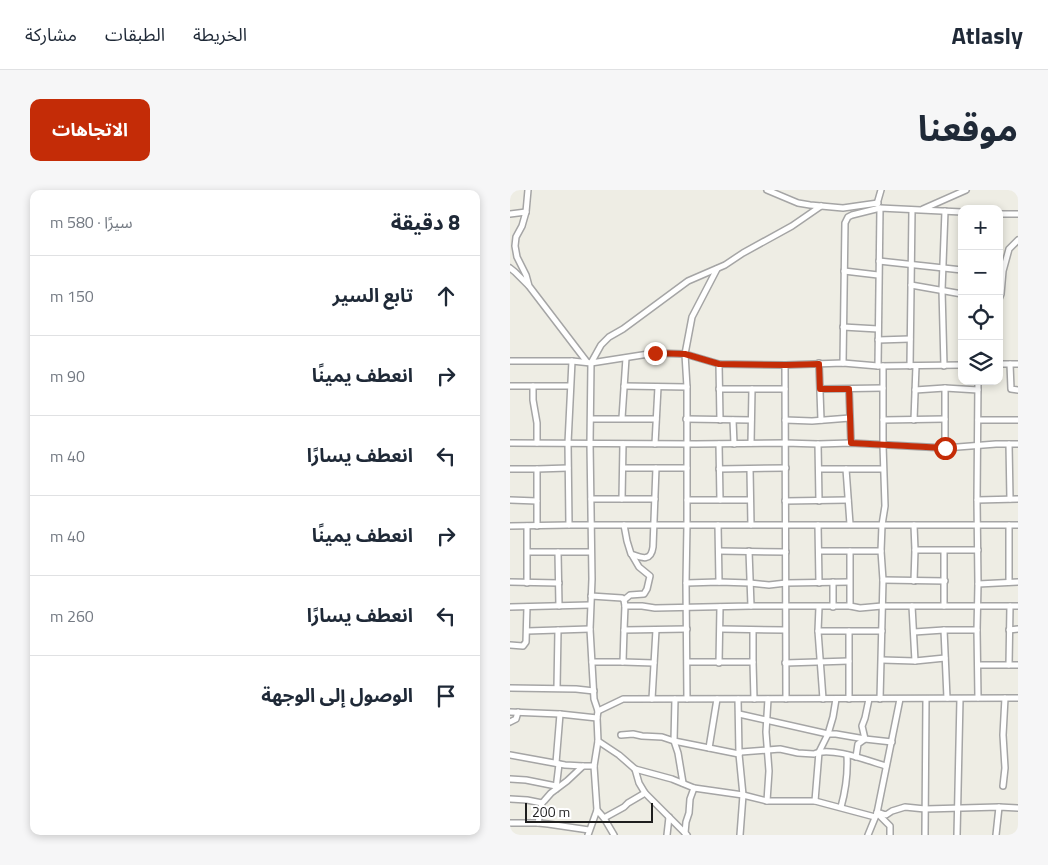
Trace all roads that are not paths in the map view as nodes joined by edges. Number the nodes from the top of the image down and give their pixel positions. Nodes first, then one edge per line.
1 (528, 190) edge
2 (766, 190) edge
3 (880, 190) edge
4 (966, 190) edge
5 (821, 206) junction
6 (878, 206) junction
7 (912, 210) junction
8 (921, 210) junction
9 (946, 211) junction
10 (526, 212) junction
11 (958, 212) edge
12 (510, 214) edge
13 (1003, 214) edge
14 (1018, 214) edge
15 (1018, 240) edge
16 (879, 261) junction
17 (911, 265) junction
18 (510, 268) edge
19 (717, 268) junction
20 (943, 268) junction
21 (958, 270) edge
22 (844, 271) junction
23 (878, 275) junction
24 (528, 286) junction
25 (911, 286) junction
26 (942, 290) junction
27 (958, 293) edge
28 (1001, 295) edge
29 (843, 327) junction
30 (878, 329) junction
31 (910, 339) junction
32 (878, 340) junction
33 (685, 354) junction
34 (626, 358) junction
35 (510, 360) edge
36 (572, 362) junction
37 (589, 363) junction
38 (843, 363) junction
39 (719, 364) junction
40 (819, 364) junction
41 (1003, 364) edge
42 (1010, 364) junction
43 (1018, 364) edge
44 (786, 365) junction
45 (958, 365) edge
46 (880, 366) junction
47 (913, 366) junction
48 (944, 366) junction
49 (978, 385) edge
50 (510, 386) edge
51 (533, 386) junction
52 (570, 386) junction
53 (624, 386) junction
54 (658, 387) junction
55 (687, 387) junction
56 (883, 388) junction
57 (946, 388) junction
58 (719, 389) junction
59 (752, 389) junction
60 (786, 389) junction
61 (820, 389) junction
62 (849, 389) junction
63 (915, 390) junction
64 (978, 390) junction
65 (1018, 390) edge
66 (591, 418) junction
67 (622, 418) junction
68 (656, 418) junction
69 (850, 418) junction
70 (686, 419) junction
71 (720, 420) junction
72 (733, 420) junction
73 (751, 420) junction
74 (786, 420) junction
75 (821, 420) junction
76 (883, 420) junction
77 (914, 420) junction
78 (945, 420) junction
79 (978, 420) junction
80 (1018, 420) edge
81 (510, 443) edge
82 (537, 443) junction
83 (568, 443) junction
84 (590, 443) junction
85 (786, 443) junction
86 (851, 443) junction
87 (623, 444) junction
88 (655, 444) junction
89 (686, 444) junction
90 (719, 444) junction
91 (734, 444) junction
92 (751, 444) junction
93 (818, 444) junction
94 (1009, 444) junction
95 (1018, 444) edge
96 (883, 445) junction
97 (978, 445) junction
98 (945, 448) junction
99 (568, 468) junction
100 (622, 468) junction
101 (656, 468) junction
102 (687, 468) junction
103 (786, 468) junction
104 (1010, 468) junction
105 (1018, 468) edge
106 (510, 469) edge
107 (537, 469) junction
108 (719, 469) junction
109 (750, 469) junction
110 (819, 469) junction
111 (846, 469) junction
112 (883, 469) junction
113 (591, 499) junction
114 (622, 499) junction
115 (656, 499) junction
116 (1010, 499) junction
117 (1018, 499) edge
118 (510, 500) edge
119 (687, 500) junction
120 (720, 500) junction
121 (750, 500) junction
122 (848, 500) junction
123 (977, 500) junction
124 (537, 501) junction
125 (786, 501) junction
126 (818, 501) junction
127 (751, 524) junction
128 (850, 524) junction
129 (569, 525) junction
130 (591, 525) junction
131 (624, 525) junction
132 (655, 525) junction
133 (688, 525) junction
134 (718, 525) junction
135 (786, 525) junction
136 (818, 525) junction
137 (882, 525) junction
138 (914, 525) junction
139 (977, 525) junction
140 (1009, 525) junction
141 (1018, 525) edge
142 (510, 526) edge
143 (527, 526) junction
144 (537, 526) junction
145 (915, 550) junction
146 (978, 550) junction
147 (719, 551) junction
148 (819, 551) junction
149 (850, 551) junction
150 (881, 551) junction
151 (944, 551) junction
152 (1010, 551) junction
153 (1018, 551) edge
154 (528, 552) junction
155 (558, 552) junction
156 (591, 552) junction
157 (749, 552) junction
158 (786, 552) junction
159 (632, 555) junction
160 (883, 580) junction
161 (914, 581) junction
162 (510, 582) edge
163 (719, 582) junction
164 (832, 582) junction
165 (849, 582) junction
166 (945, 582) junction
167 (1009, 582) junction
168 (1018, 582) edge
169 (527, 583) junction
170 (559, 583) junction
171 (686, 583) junction
172 (750, 583) junction
173 (786, 583) junction
174 (819, 583) junction
175 (978, 584) junction
176 (592, 596) junction
177 (625, 603) junction
178 (590, 605) junction
179 (786, 605) junction
180 (527, 606) junction
181 (559, 606) junction
182 (751, 606) junction
183 (819, 606) junction
184 (850, 606) junction
185 (882, 606) junction
186 (912, 606) junction
187 (944, 606) junction
188 (978, 606) junction
189 (1010, 606) junction
190 (1018, 606) edge
191 (510, 607) edge
192 (687, 607) junction
193 (720, 607) junction
194 (833, 607) junction
195 (590, 629) junction
196 (721, 629) junction
197 (1018, 629) edge
198 (558, 630) junction
199 (624, 630) junction
200 (656, 630) junction
201 (687, 630) junction
202 (753, 630) junction
203 (785, 630) junction
204 (944, 630) junction
205 (977, 630) junction
206 (1009, 630) junction
207 (527, 631) junction
208 (849, 631) junction
209 (882, 631) junction
210 (818, 632) junction
211 (914, 632) junction
212 (510, 645) edge
213 (945, 658) junction
214 (882, 660) junction
215 (849, 661) junction
216 (915, 661) junction
217 (592, 662) junction
218 (623, 662) junction
219 (688, 662) junction
220 (753, 662) junction
221 (821, 662) junction
222 (654, 663) junction
223 (720, 663) junction
224 (786, 663) junction
225 (978, 665) junction
226 (1009, 665) junction
227 (1018, 665) edge
228 (510, 688) edge
229 (557, 688) junction
230 (594, 691) junction
231 (926, 698) junction
232 (947, 698) junction
233 (960, 698) junction
234 (978, 698) junction
235 (1006, 698) junction
236 (1018, 698) edge
237 (652, 699) junction
238 (675, 699) junction
239 (687, 699) junction
240 (717, 699) junction
241 (738, 699) junction
242 (754, 699) junction
243 (768, 699) junction
244 (786, 699) junction
245 (823, 699) junction
246 (836, 699) junction
247 (849, 699) junction
248 (869, 699) junction
249 (880, 699) junction
250 (900, 699) junction
251 (598, 711) junction
252 (510, 712) edge
253 (518, 712) junction
254 (560, 714) junction
255 (738, 714) junction
256 (597, 718) junction
257 (767, 720) junction
258 (510, 722) edge
259 (621, 734) dead end
260 (828, 734) junction
261 (865, 739) junction
262 (598, 741) junction
263 (674, 741) junction
264 (892, 742) junction
265 (709, 748) junction
266 (768, 750) junction
267 (819, 752) junction
268 (739, 754) junction
269 (510, 755) edge
270 (847, 755) junction
271 (856, 757) junction
272 (558, 764) junction
273 (583, 766) junction
274 (594, 766) junction
275 (886, 766) junction
276 (635, 769) junction
277 (510, 778) edge
278 (683, 783) junction
279 (1003, 786) dead end
280 (556, 788) junction
281 (694, 788) junction
282 (645, 793) junction
283 (743, 795) junction
284 (510, 799) edge
285 (767, 801) junction
286 (815, 801) junction
287 (542, 803) junction
288 (841, 807) junction
289 (999, 807) junction
290 (958, 808) junction
291 (1018, 808) edge
292 (925, 809) junction
293 (597, 810) junction
294 (876, 814) junction
295 (669, 817) junction
296 (604, 818) junction
297 (510, 823) edge
298 (538, 823) junction
299 (589, 832) edge
300 (686, 834) edge
301 (614, 835) edge
302 (667, 835) edge
303 (740, 835) edge
304 (868, 835) edge
305 (890, 835) edge
306 (925, 835) edge
307 (957, 835) edge
308 (996, 835) edge

1 - 10 street
2 - 5 street
3 - 6 street
4 - 8 street
5 - 6 street
5 - 19 street
6 - 7 street
6 - 16 street
6 - 22 street
7 - 8 street
7 - 17 street
8 - 9 street
9 - 11 street
9 - 20 street
10 - 12 street
10 - 24 street
13 - 14 street
15 - 28 street
16 - 17 street
16 - 23 street
17 - 20 street
17 - 25 street
18 - 24 street
19 - 33 street
19 - 37 street
20 - 21 street
20 - 26 street
22 - 23 street
22 - 29 street
23 - 30 street
24 - 37 street
25 - 26 street
25 - 31 street
26 - 27 street
26 - 48 street
29 - 30 street
29 - 38 street
30 - 32 street
31 - 32 street
31 - 47 street
32 - 46 street
33 - 34 street
33 - 39 street
33 - 55 street
34 - 37 street
34 - 53 street
35 - 36 street
36 - 37 street
36 - 52 street
37 - 66 street
38 - 40 street
38 - 46 street
39 - 44 street
39 - 58 street
40 - 44 street
40 - 61 street
41 - 42 street
42 - 43 street
42 - 65 street
44 - 60 street
45 - 48 street
46 - 47 street
46 - 56 street
47 - 48 street
47 - 63 street
49 - 64 street
50 - 51 street
51 - 52 street
51 - 82 street
52 - 83 street
53 - 54 street
53 - 67 street
54 - 55 street
54 - 68 street
55 - 70 street
56 - 62 street
56 - 76 street
57 - 63 street
57 - 64 street
57 - 78 street
58 - 59 street
58 - 71 street
59 - 60 street
59 - 73 street
60 - 74 street
61 - 62 street
61 - 75 street
62 - 69 street
63 - 77 street
64 - 79 street
66 - 67 street
66 - 84 street
67 - 68 street
68 - 88 street
69 - 75 street
69 - 86 street
70 - 71 street
70 - 89 street
71 - 72 street
72 - 73 street
72 - 91 street
73 - 92 street
74 - 75 street
74 - 85 street
76 - 77 street
76 - 96 street
77 - 78 street
78 - 98 street
79 - 80 street
79 - 97 street
81 - 82 street
82 - 83 street
83 - 84 street
83 - 99 street
84 - 87 street
84 - 113 street
85 - 92 street
85 - 93 street
85 - 103 street
86 - 93 street
86 - 96 street
87 - 88 street
87 - 100 street
88 - 89 street
89 - 90 street
89 - 102 street
90 - 91 street
90 - 108 street
91 - 92 street
93 - 110 street
94 - 95 street
94 - 97 street
94 - 104 street
96 - 98 street
96 - 112 street
97 - 98 street
97 - 123 street
99 - 107 street
99 - 129 street
100 - 101 street
100 - 114 street
101 - 102 street
101 - 115 street
102 - 119 street
103 - 109 street
103 - 125 street
104 - 105 street
104 - 116 street
106 - 107 street
107 - 124 street
108 - 109 street
108 - 120 street
109 - 121 street
110 - 111 street
110 - 126 street
111 - 112 street
111 - 122 street
112 - 137 street
113 - 114 street
113 - 130 street
114 - 115 street
115 - 132 street
116 - 117 street
116 - 123 street
118 - 124 street
119 - 120 street
119 - 133 street
120 - 121 street
121 - 127 street
122 - 126 street
122 - 128 street
123 - 139 street
124 - 144 street
125 - 126 street
125 - 135 street
127 - 134 street
127 - 135 street
128 - 136 street
128 - 137 street
129 - 130 street
129 - 144 street
130 - 131 street
130 - 156 street
131 - 132 street
131 - 159 street
132 - 133 street
132 - 159 street
133 - 134 street
133 - 171 street
134 - 147 street
135 - 136 street
135 - 158 street
136 - 148 street
137 - 138 street
137 - 150 street
138 - 139 street
138 - 145 street
139 - 140 street
139 - 146 street
140 - 141 street
140 - 152 street
142 - 143 street
143 - 144 street
143 - 154 street
145 - 151 street
145 - 161 street
146 - 151 street
146 - 175 street
147 - 157 street
147 - 163 street
148 - 149 street
148 - 174 street
149 - 150 street
149 - 165 street
150 - 160 street
151 - 166 street
152 - 153 street
152 - 167 street
154 - 155 street
154 - 169 street
155 - 156 street
155 - 170 street
156 - 176 street
157 - 158 street
157 - 172 street
158 - 173 street
159 - 177 street
160 - 161 street
160 - 185 street
161 - 166 street
162 - 169 street
163 - 171 street
163 - 172 street
164 - 165 street
164 - 174 street
164 - 194 street
165 - 184 street
166 - 187 street
167 - 168 street
167 - 175 street
169 - 170 street
170 - 181 street
171 - 192 street
172 - 173 street
172 - 182 street
173 - 174 street
173 - 179 street
175 - 188 street
176 - 177 street
176 - 178 street
177 - 192 street
177 - 199 street
178 - 181 street
178 - 195 street
179 - 182 street
179 - 183 street
179 - 203 street
180 - 181 street
180 - 191 street
180 - 207 street
182 - 193 street
183 - 194 street
183 - 210 street
184 - 185 street
184 - 194 street
185 - 186 street
185 - 209 street
186 - 187 street
186 - 211 street
187 - 188 street
188 - 189 street
188 - 205 street
189 - 190 street
189 - 206 street
192 - 193 street
192 - 201 street
193 - 196 street
195 - 198 street
195 - 217 street
196 - 202 street
196 - 223 street
197 - 206 street
198 - 207 street
198 - 229 street
199 - 200 street
199 - 218 street
200 - 201 street
200 - 222 street
201 - 219 street
202 - 203 street
202 - 220 street
203 - 224 street
204 - 205 street
204 - 211 street
204 - 213 street
205 - 225 street
206 - 226 street
207 - 212 street
208 - 209 street
208 - 210 street
208 - 215 street
209 - 214 street
210 - 221 street
211 - 216 street
213 - 216 street
213 - 232 street
214 - 216 street
214 - 249 street
215 - 221 street
215 - 247 street
217 - 218 street
217 - 230 street
218 - 222 street
219 - 223 street
219 - 239 street
220 - 223 street
220 - 242 street
221 - 224 street
221 - 245 street
222 - 237 street
224 - 244 street
225 - 226 street
225 - 234 street
226 - 227 street
228 - 229 street
229 - 230 street
230 - 251 street
231 - 232 street
231 - 250 street
231 - 292 street
232 - 233 street
233 - 234 street
233 - 290 street
234 - 235 street
235 - 236 street
235 - 279 street
237 - 238 street
237 - 251 street
238 - 239 street
238 - 263 street
239 - 240 street
240 - 241 street
240 - 265 street
241 - 242 street
241 - 255 street
242 - 243 street
243 - 244 street
243 - 257 street
244 - 245 street
245 - 246 street
246 - 247 street
246 - 260 street
247 - 248 street
248 - 249 street
248 - 261 street
249 - 250 street
250 - 264 street
251 - 256 street
252 - 253 street
253 - 254 street
253 - 258 street
254 - 256 street
254 - 272 street
255 - 257 street
255 - 268 street
256 - 262 street
257 - 260 street
257 - 266 street
259 - 263 street
260 - 261 street
260 - 267 street
261 - 264 street
261 - 271 street
262 - 274 street
262 - 276 street
263 - 265 street
263 - 278 street
264 - 275 street
265 - 268 street
266 - 267 street
266 - 268 street
266 - 285 street
267 - 270 street
267 - 286 street
268 - 283 street
269 - 272 street
270 - 271 street
270 - 288 street
271 - 275 street
272 - 273 street
272 - 280 street
273 - 274 street
273 - 280 street
274 - 293 street
275 - 294 street
276 - 278 street
276 - 282 street
277 - 280 street
278 - 281 street
280 - 287 street
281 - 283 street
281 - 300 street
282 - 295 street
282 - 296 street
283 - 285 street
283 - 303 street
284 - 287 street
285 - 286 street
286 - 288 street
287 - 298 street
288 - 294 street
289 - 290 street
289 - 291 street
289 - 308 street
290 - 292 street
290 - 307 street
292 - 294 street
292 - 306 street
293 - 296 street
293 - 299 street
294 - 304 street
294 - 305 street
295 - 300 street
295 - 302 street
296 - 301 street
297 - 298 street
298 - 299 street

